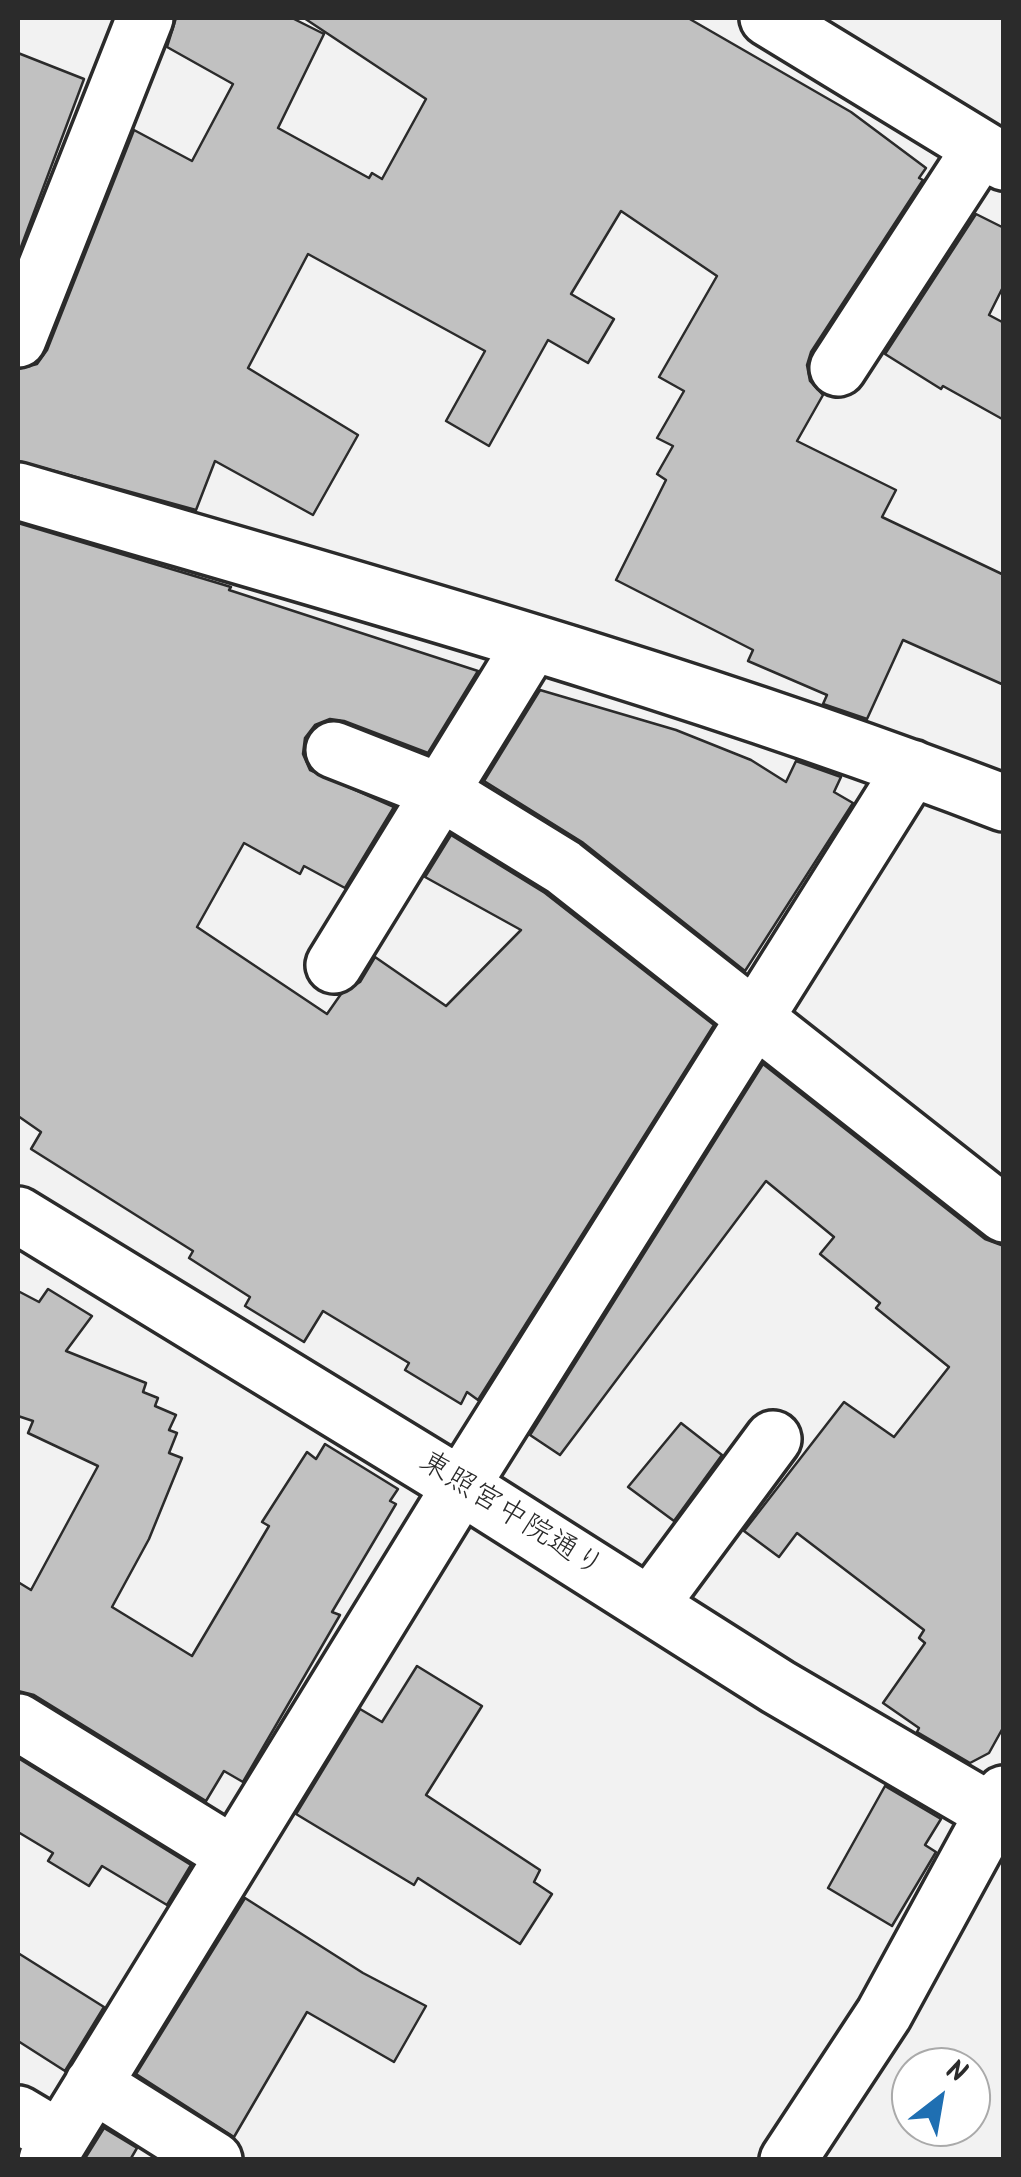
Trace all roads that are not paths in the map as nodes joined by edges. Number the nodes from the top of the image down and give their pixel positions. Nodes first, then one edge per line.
1 (145, 18) edge
2 (768, 18) edge
3 (992, 155) edge
4 (18, 339) edge
5 (838, 368) dead end
6 (18, 490) edge
7 (532, 643) junction
8 (334, 750) dead end
9 (912, 768) junction
10 (441, 792) junction
11 (1004, 803) edge
12 (334, 965) dead end
13 (755, 1018) junction
14 (1004, 1214) edge
15 (18, 1215) edge
16 (773, 1439) dead end
17 (462, 1486) junction
18 (650, 1605) junction
19 (18, 1722) edge
20 (1000, 1809) edge
21 (234, 1854) junction
22 (93, 2084) junction
23 (41, 2138) edge
24 (214, 2160) edge
25 (788, 2160) edge

1 - 4 street
2 - 3 street
3 - 5 street
6 - 7 street
7 - 9 street
7 - 10 street
8 - 10 street
9 - 11 street
9 - 13 street
10 - 12 street
10 - 13 street
13 - 14 street
13 - 17 street
15 - 17 street, 東照宮中院通り
16 - 18 street
17 - 18 street, 東照宮中院通り
17 - 21 street
18 - 20 street, 東照宮中院通り
19 - 21 street
20 - 25 street
21 - 22 street
22 - 23 street
22 - 24 street

